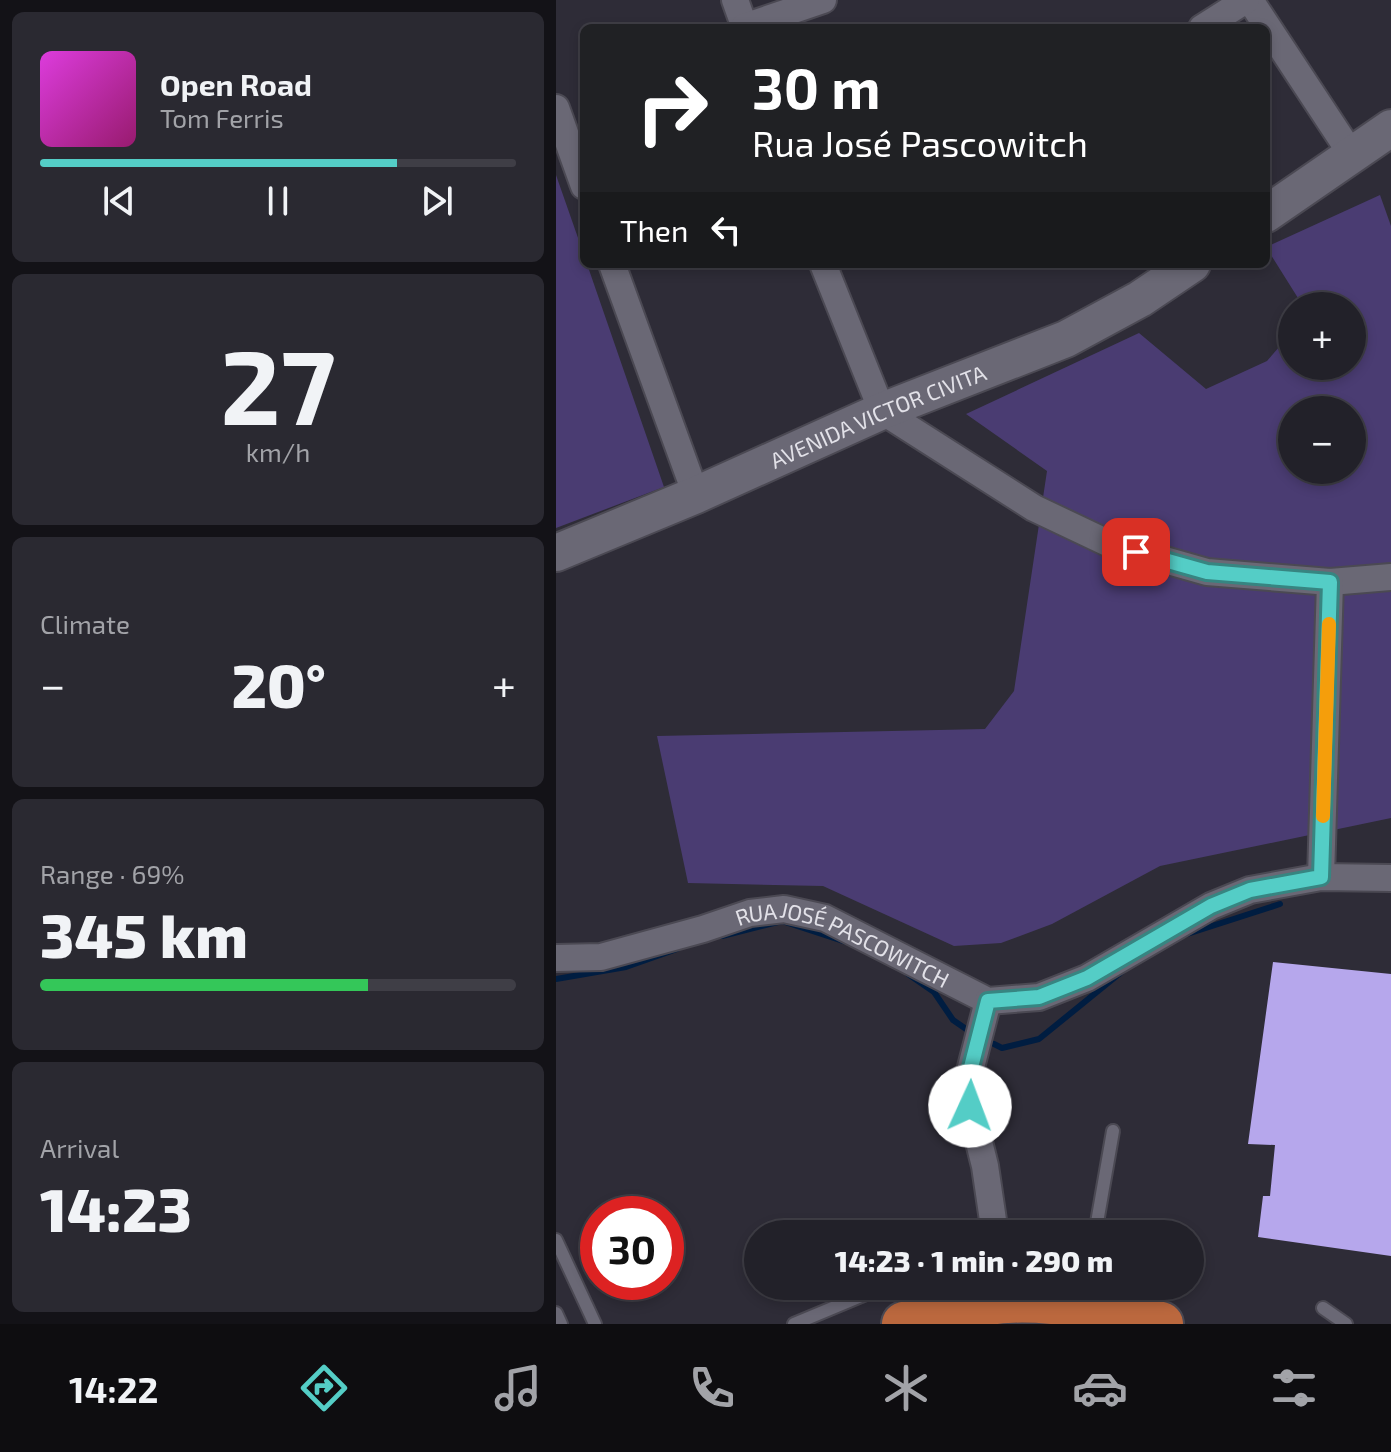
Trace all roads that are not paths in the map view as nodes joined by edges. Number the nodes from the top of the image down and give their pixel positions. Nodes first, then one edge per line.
1 (735, 0) edge
2 (823, 0) edge
3 (1248, 0) edge
4 (743, 24) edge
5 (755, 24) edge
6 (1209, 24) edge
7 (1264, 24) edge
8 (1270, 33) edge
9 (556, 108) edge
10 (1391, 128) edge
11 (1352, 155) junction
12 (580, 175) edge
13 (1270, 211) edge
14 (613, 268) edge
15 (825, 268) edge
16 (1186, 268) edge
17 (882, 411) junction
18 (696, 495) junction
19 (556, 553) edge
20 (1391, 577) edge
21 (1330, 582) junction
22 (1321, 877) junction
23 (1391, 878) edge
24 (556, 958) edge
25 (988, 1001) junction
26 (1113, 1131) dead end
27 (993, 1220) edge
28 (1097, 1220) edge
29 (556, 1240) edge
30 (851, 1300) edge
31 (981, 1300) edge
32 (1044, 1300) edge
33 (1323, 1308) dead end
34 (556, 1313) edge
35 (561, 1324) edge
36 (595, 1324) edge
37 (794, 1324) edge
38 (904, 1324) edge
39 (1161, 1324) edge
40 (1346, 1324) edge

1 - 4 street
2 - 5 street
3 - 6 street
3 - 7 street
8 - 11 street
9 - 12 street
10 - 11 main road
11 - 13 main road
14 - 18 street
15 - 17 street
16 - 17 main road, AVENIDA VICTOR CIVITA
17 - 18 main road, AVENIDA VICTOR CIVITA
17 - 21 street
18 - 19 main road, AVENIDA VICTOR CIVITA
20 - 21 street
21 - 22 street
22 - 23 street
22 - 25 street
24 - 25 street, RUA JOSÉ PASCOWITCH
25 - 27 street
26 - 28 lane
29 - 36 lane
30 - 37 lane
31 - 38 highway
32 - 39 highway
33 - 40 lane
34 - 35 lane

